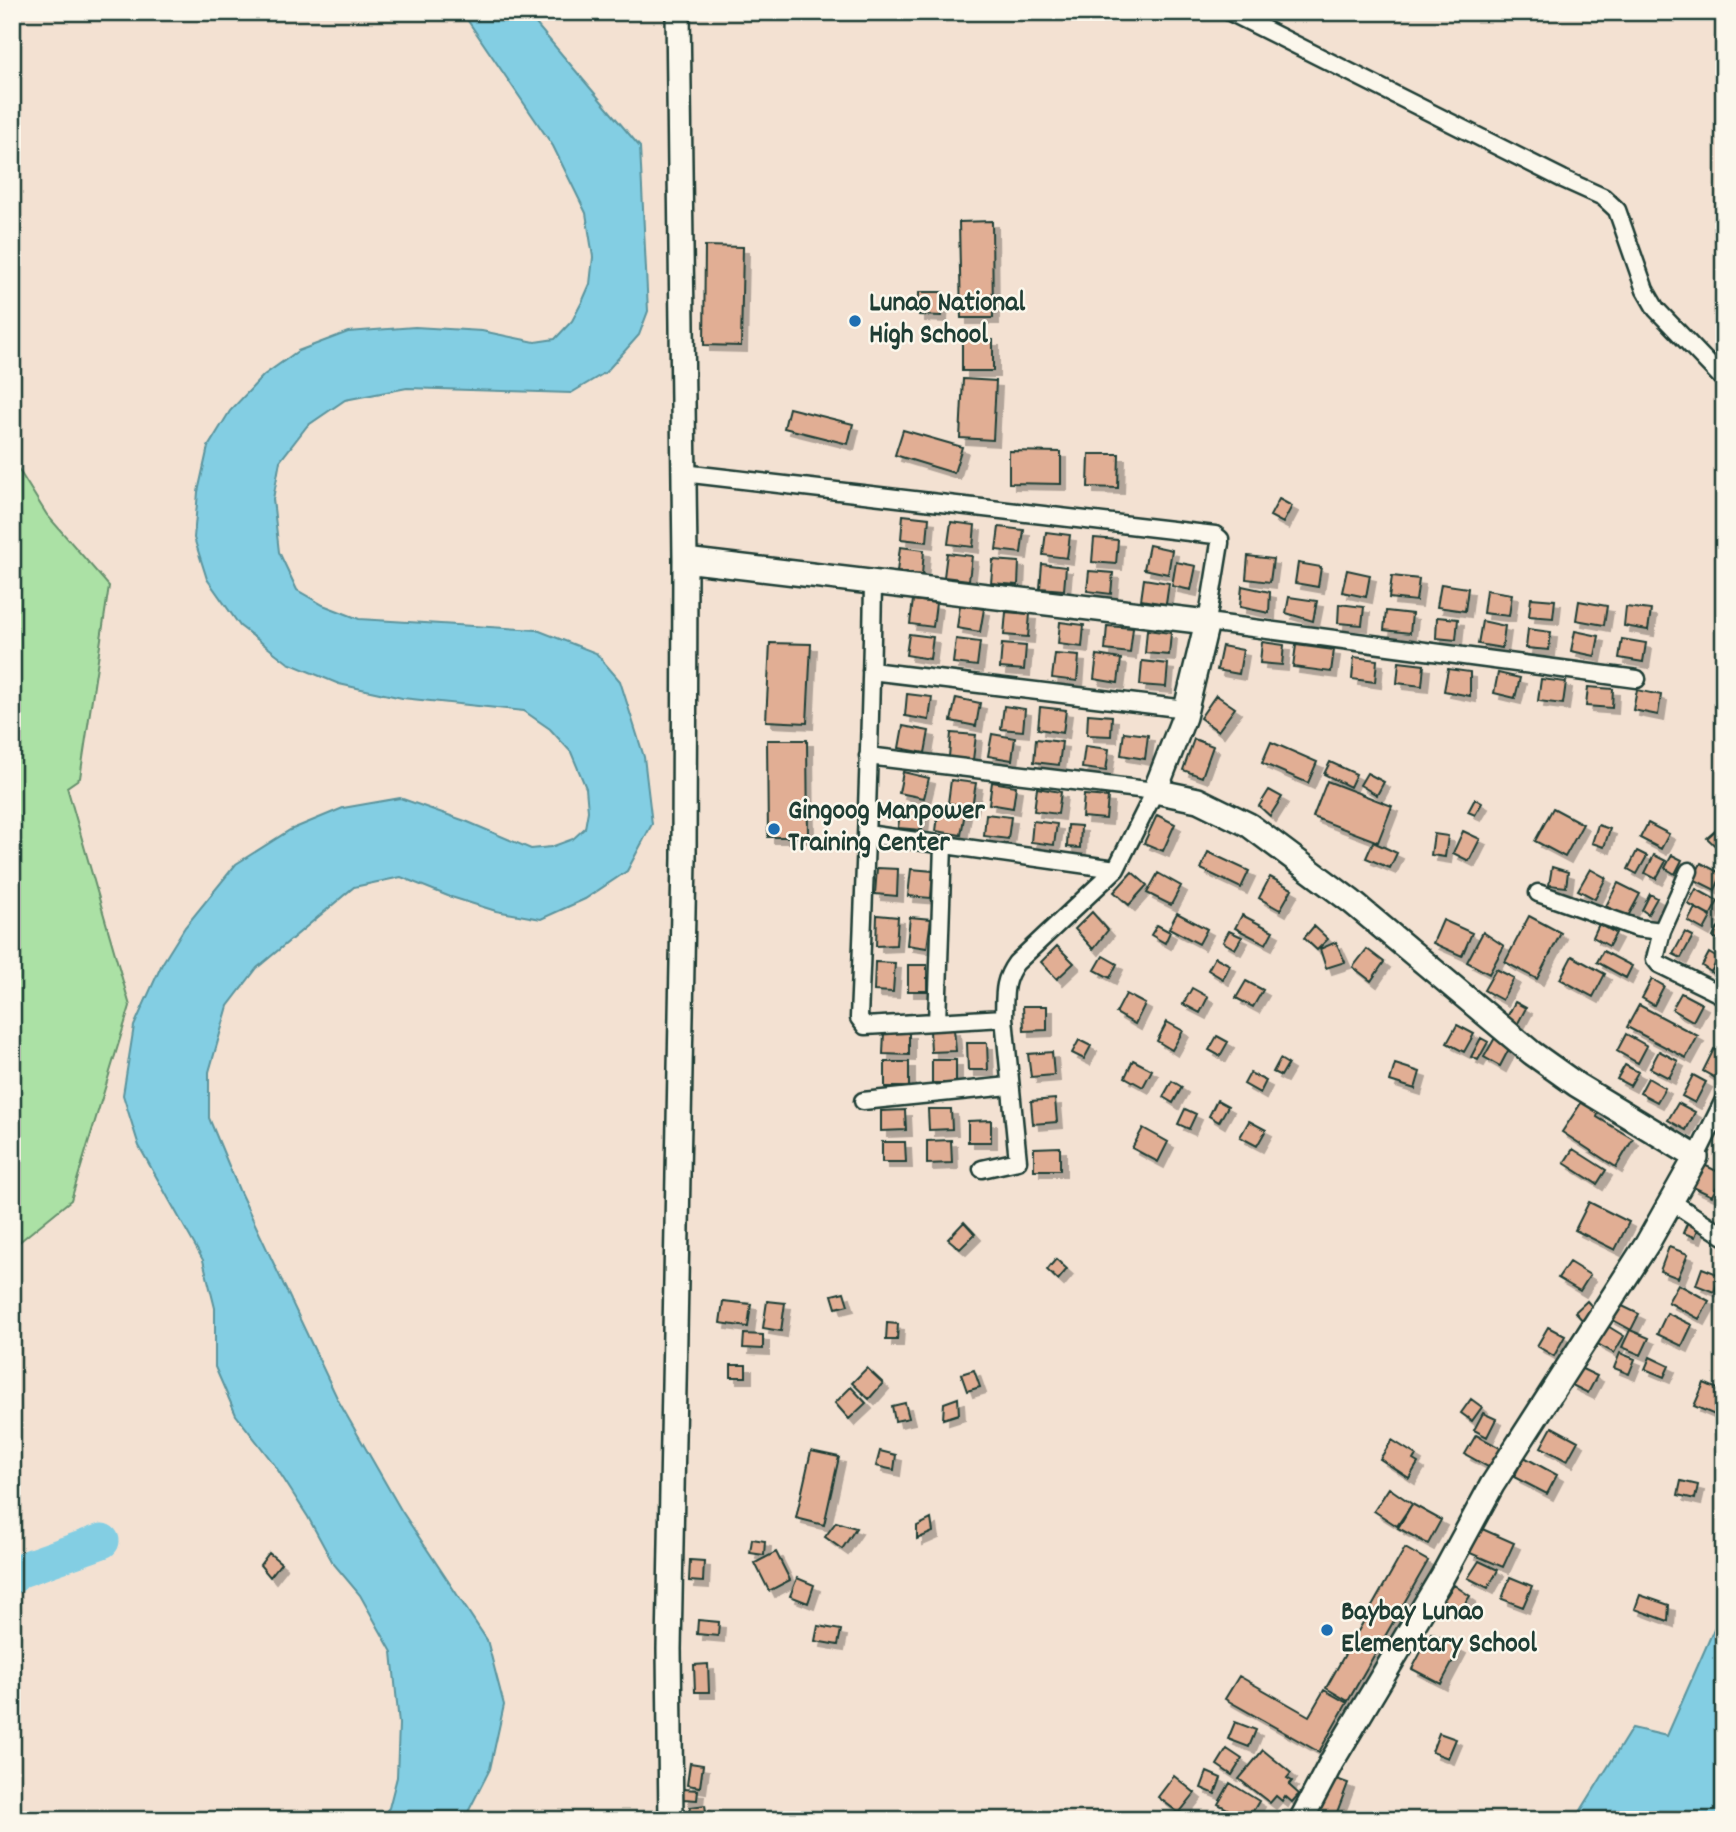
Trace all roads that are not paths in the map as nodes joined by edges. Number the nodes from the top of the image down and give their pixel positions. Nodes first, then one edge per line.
1 (678, 12) edge
2 (1230, 12) edge
3 (1724, 380) edge
4 (682, 473) junction
5 (685, 559) junction
6 (873, 583) junction
7 (1207, 622) junction
8 (871, 671) junction
9 (1637, 679) dead end
10 (1186, 709) junction
11 (868, 756) junction
12 (1155, 791) junction
13 (867, 834) junction
14 (943, 845) junction
15 (1116, 869) junction
16 (1689, 870) dead end
17 (1538, 893) dead end
18 (1662, 931) junction
19 (1724, 996) edge
20 (1004, 1018) junction
21 (937, 1022) junction
22 (1009, 1086) junction
23 (863, 1101) dead end
24 (1722, 1108) edge
25 (1696, 1157) junction
26 (982, 1169) dead end
27 (1672, 1202) junction
28 (1724, 1236) edge
29 (671, 1820) edge
30 (1301, 1820) edge

1 - 4 street
2 - 3 street
4 - 5 street
4 - 7 street
5 - 6 street
5 - 29 street
6 - 7 street
6 - 8 street
7 - 9 street
7 - 10 street
8 - 10 street
8 - 11 street
10 - 12 street
11 - 12 street
11 - 13 street
12 - 15 street
12 - 25 street
13 - 14 street
13 - 21 street
14 - 15 street
14 - 21 street
15 - 20 street
16 - 18 street
17 - 18 street
18 - 19 street
20 - 21 street
20 - 22 street
22 - 23 street
22 - 26 street
24 - 25 street
25 - 27 street
27 - 28 street
27 - 30 street

